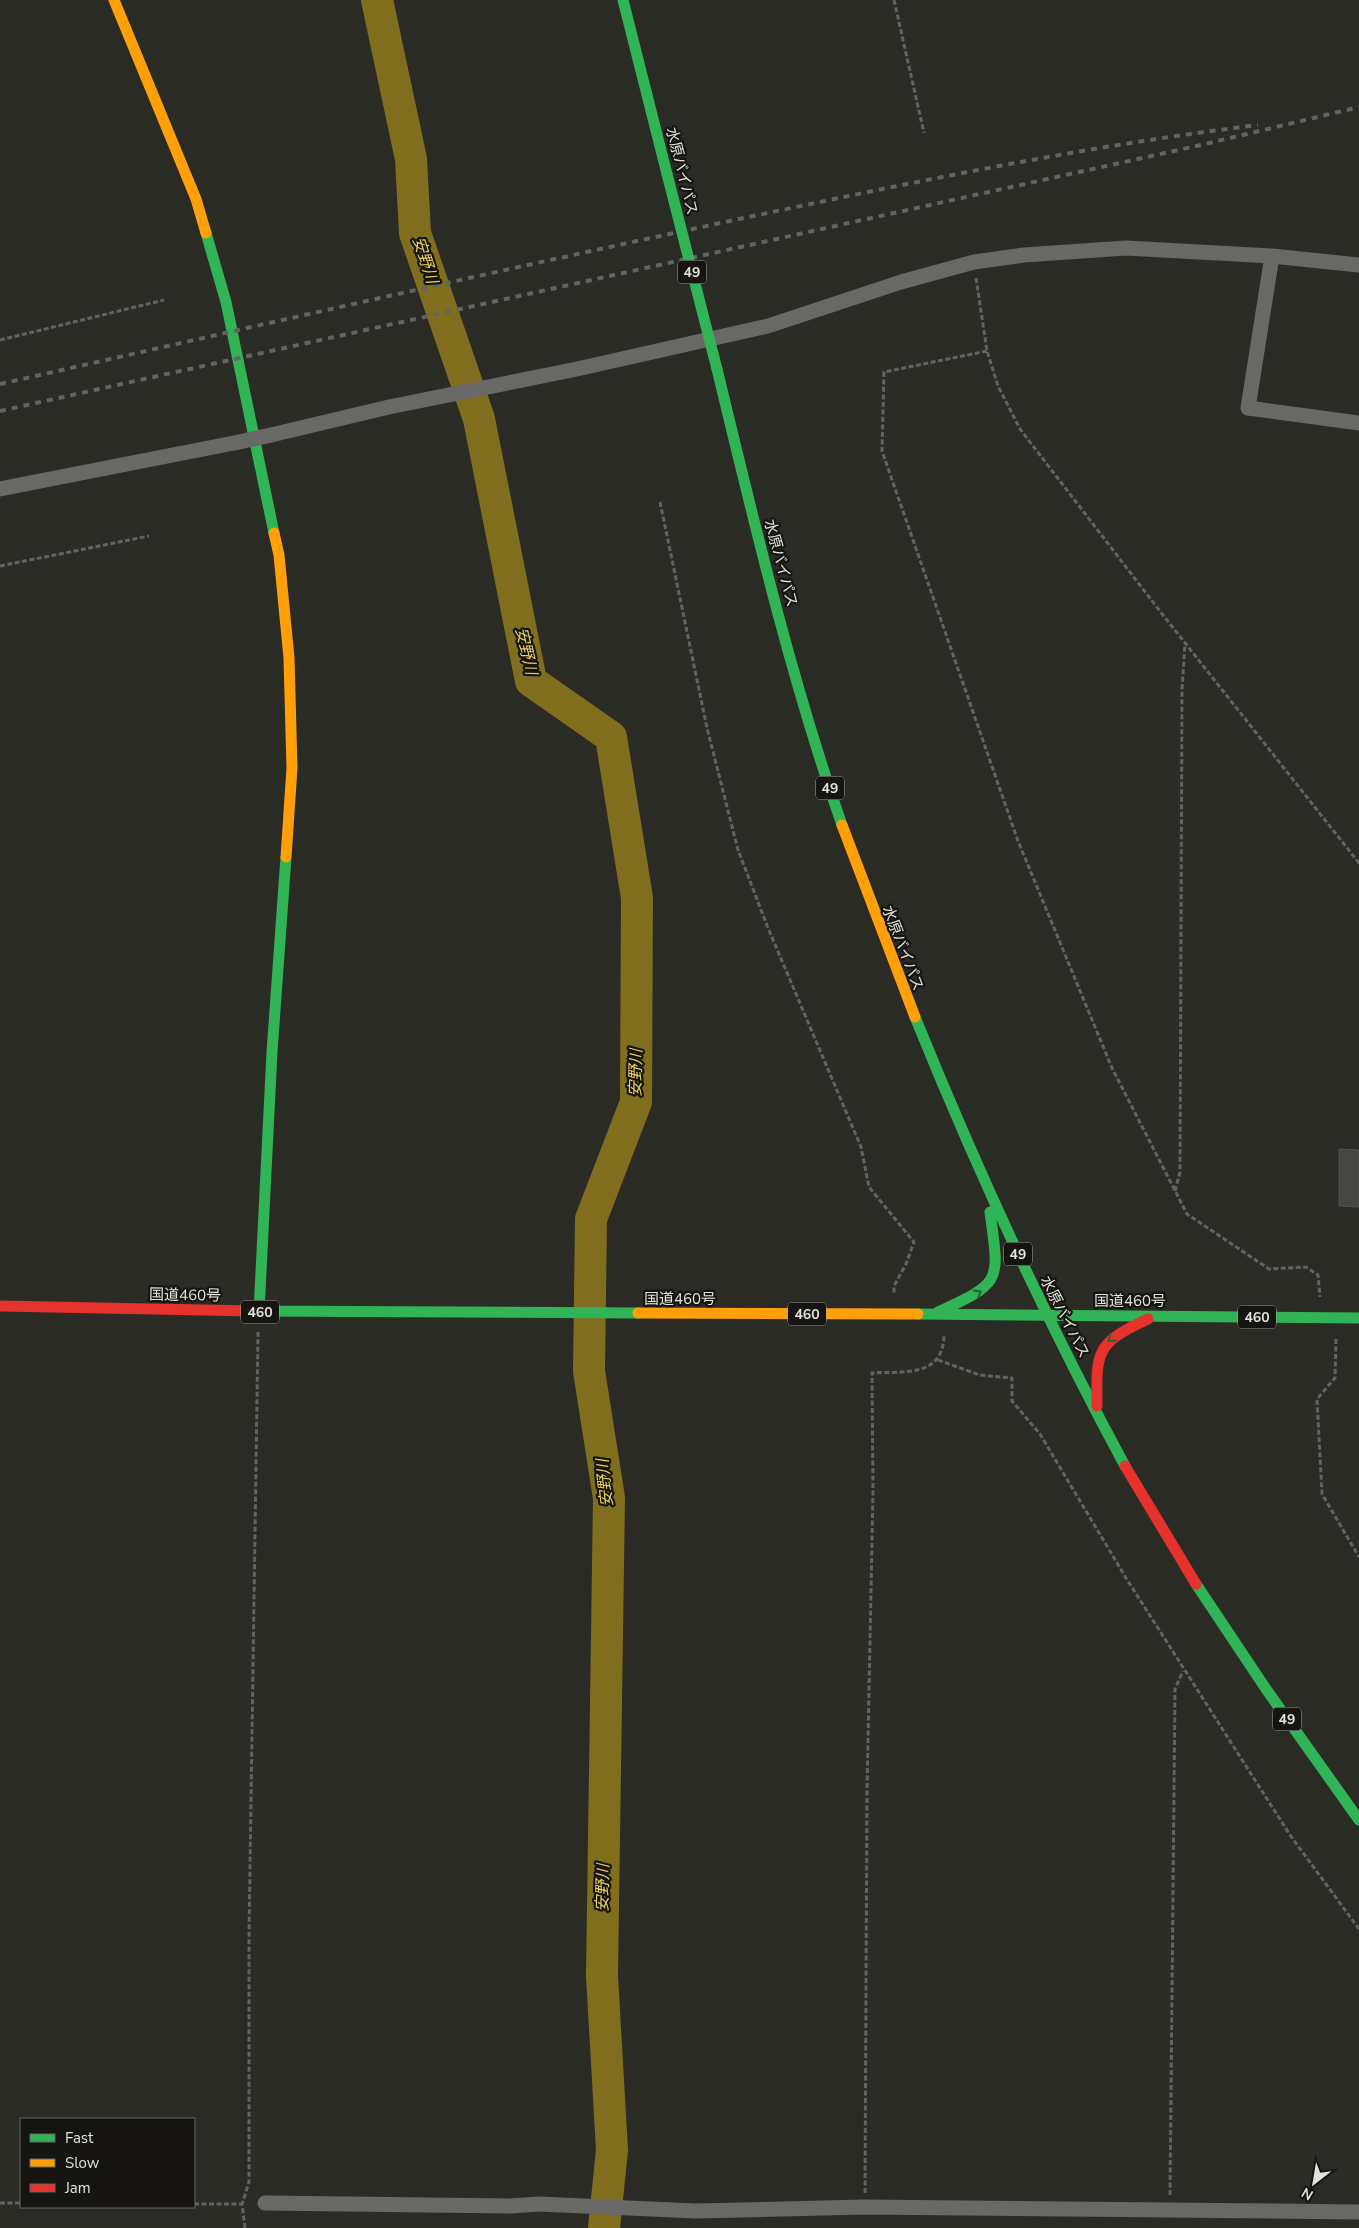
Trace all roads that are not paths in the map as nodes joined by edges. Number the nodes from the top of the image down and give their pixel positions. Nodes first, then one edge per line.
1 (114, 0) edge
2 (624, 0) edge
3 (1272, 256) junction
4 (1359, 265) edge
5 (1359, 423) edge
6 (0, 489) edge
7 (988, 1193) junction
8 (0, 1306) edge
9 (259, 1312) junction
10 (934, 1314) junction
11 (1047, 1316) junction
12 (1154, 1316) junction
13 (1359, 1318) edge
14 (1098, 1413) junction
15 (1359, 1820) edge
16 (265, 2203) dead end
17 (1359, 2212) edge

1 - 9 main road
2 - 7 main road, 水原バイパス / 49, bridge
3 - 4 street
3 - 5 street
3 - 6 street, bridge
10 -> 7 main road
7 - 11 main road, 水原バイパス / 49
8 - 9 main road, 国道460号 / 460
9 - 10 main road, 国道460号 / 460
10 - 11 main road, 国道460号 / 460
11 - 12 main road, 国道460号 / 460
11 - 14 main road, 水原バイパス / 49
12 - 13 main road, 国道460号 / 460
12 -> 14 main road
14 - 15 main road, 水原バイパス / 49
16 - 17 street

